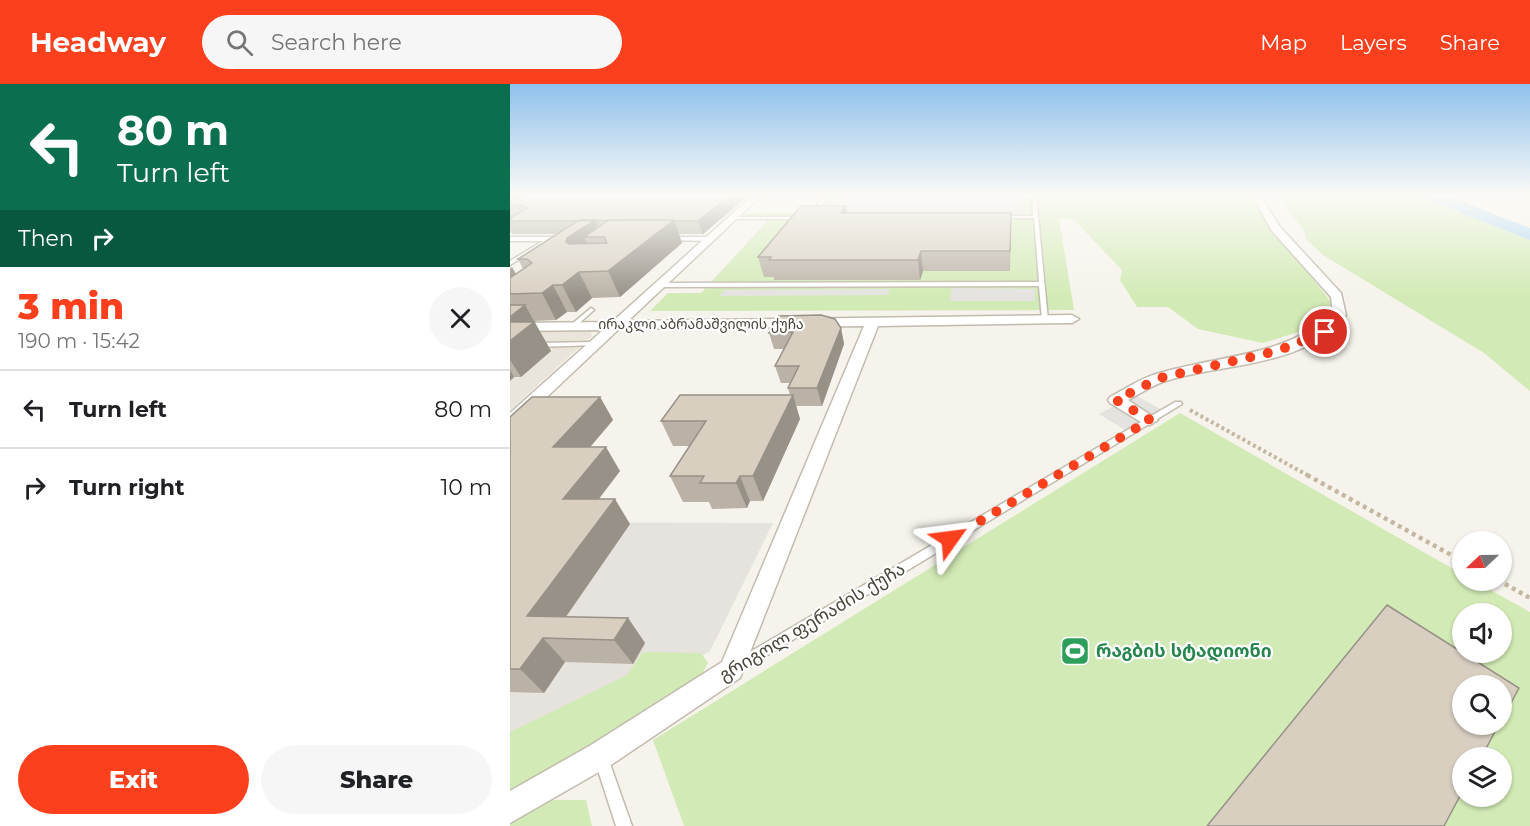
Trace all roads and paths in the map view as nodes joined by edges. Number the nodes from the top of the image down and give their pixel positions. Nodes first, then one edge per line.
1 (720, 230) edge
2 (1037, 230) edge
3 (1277, 230) edge
4 (510, 239) edge
5 (549, 239) junction
6 (571, 239) edge
7 (663, 239) edge
8 (710, 239) junction
9 (510, 263) edge
10 (1042, 284) junction
11 (658, 285) junction
12 (591, 310) dead end
13 (1045, 320) junction
14 (1072, 320) dead end
15 (872, 323) junction
16 (615, 324) junction
17 (574, 325) junction
18 (510, 327) edge
19 (593, 344) junction
20 (540, 345) dead end
21 (1178, 404) joint
22 (1150, 420) junction
23 (510, 422) edge
24 (1452, 555) edge
25 (1512, 588) edge
26 (1530, 598) edge
27 (731, 670) junction
28 (601, 755) junction
29 (510, 808) edge
30 (624, 826) edge

1 - 8 street
2 - 10 lane
3 - 22 street
4 - 5 lane
5 - 6 lane
5 - 9 lane
7 - 8 lane
8 - 11 street
10 - 11 lane
10 - 13 lane
11 - 16 street
12 - 17 lane
13 - 14 street, ირაკლი აბრამაშვილის ქუჩა
13 - 15 street, ირაკლი აბრამაშვილის ქუჩა
15 - 16 street, ირაკლი აბრამაშვილის ქუჩა
15 - 27 street
16 - 17 street, ირაკლი აბრამაშვილის ქუჩა
16 - 19 street
17 - 18 street, ირაკლი აბრამაშვილის ქუჩა
19 - 20 lane
19 - 23 street
21 - 22 lane, გრიგოლ ფერაძის ქუჩა
21 - 24 path
22 - 27 lane, გრიგოლ ფერაძის ქუჩა
25 - 26 path
27 - 28 street, გრიგოლ ფერაძის ქუჩა
28 - 29 street, გრიგოლ ფერაძის ქუჩა
28 - 30 lane

